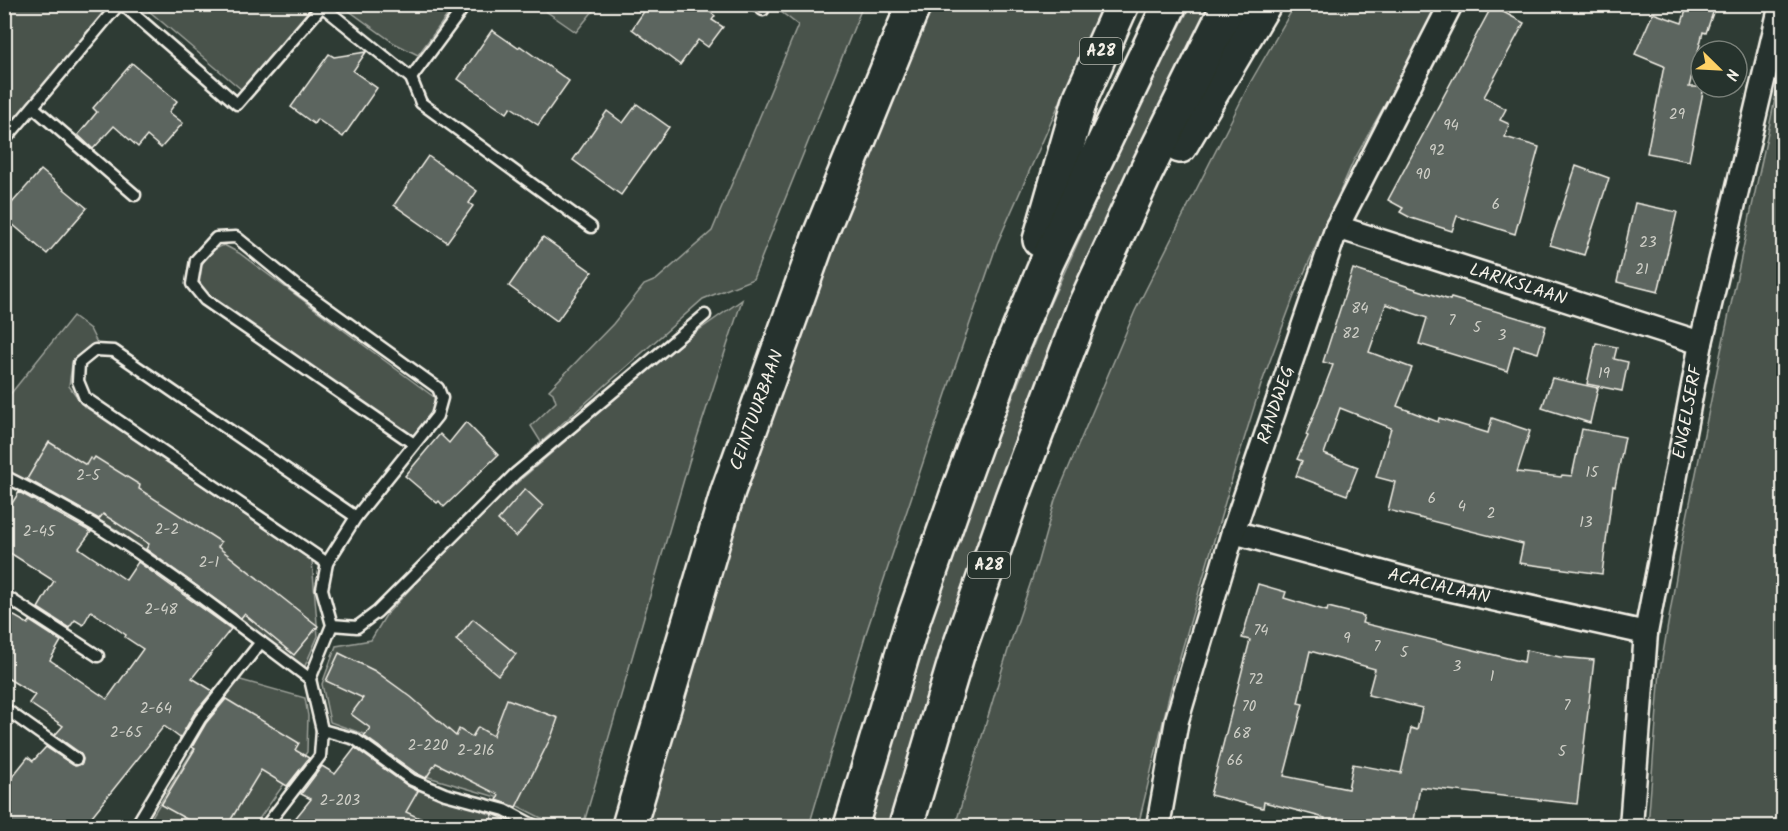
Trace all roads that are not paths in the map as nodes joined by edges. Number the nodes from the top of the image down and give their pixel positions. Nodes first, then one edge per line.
1 (121, 4) edge
2 (466, 4) edge
3 (914, 4) edge
4 (1122, 4) edge
5 (1170, 4) edge
6 (1229, 4) edge
7 (1264, 4) edge
8 (1452, 4) edge
9 (1781, 4) edge
10 (322, 5) edge
11 (411, 78) junction
12 (33, 107) junction
13 (4, 141) edge
14 (135, 195) dead end
15 (591, 227) dead end
16 (1337, 227) junction
17 (1084, 307) junction
18 (705, 315) dead end
19 (1701, 343) junction
20 (1005, 363) junction
21 (414, 444) junction
22 (4, 476) edge
23 (356, 517) junction
24 (1233, 532) junction
25 (327, 563) junction
26 (4, 595) edge
27 (332, 625) junction
28 (1647, 633) junction
29 (261, 642) junction
30 (98, 656) dead end
31 (310, 679) junction
32 (4, 708) edge
33 (322, 730) junction
34 (76, 759) dead end
35 (136, 826) edge
36 (266, 826) edge
37 (535, 826) edge
38 (629, 826) edge
39 (851, 826) edge
40 (906, 826) edge
41 (1161, 826) edge
42 (1631, 826) edge

1 - 10 lane
1 - 12 lane
2 - 11 lane
3 - 38 main road, CEINTUURBAAN
4 - 20 main road, A28
5 - 20 main road, A28
6 - 17 main road, A28
7 - 17 main road, A28
8 - 16 street, RANDWEG
9 - 19 street, ENGELSERF
10 - 11 lane
11 - 15 lane
12 - 13 lane
12 - 14 lane
16 - 19 street, LARIKSLAAN
16 - 24 street, RANDWEG
17 - 40 main road, A28
18 - 27 lane
19 - 28 street, ENGELSERF
20 - 39 main road, A28
21 - 21 lane
21 - 23 lane
22 - 29 lane
23 - 25 lane
23 - 25 lane
24 - 28 street, ACACIALAAN
24 - 41 street, RANDWEG
25 - 27 lane
26 - 30 lane
27 - 31 lane
28 - 42 street, ENGELSERF
29 - 31 lane
29 - 35 lane
31 - 33 lane
32 - 34 lane
33 - 36 lane
33 - 37 lane

